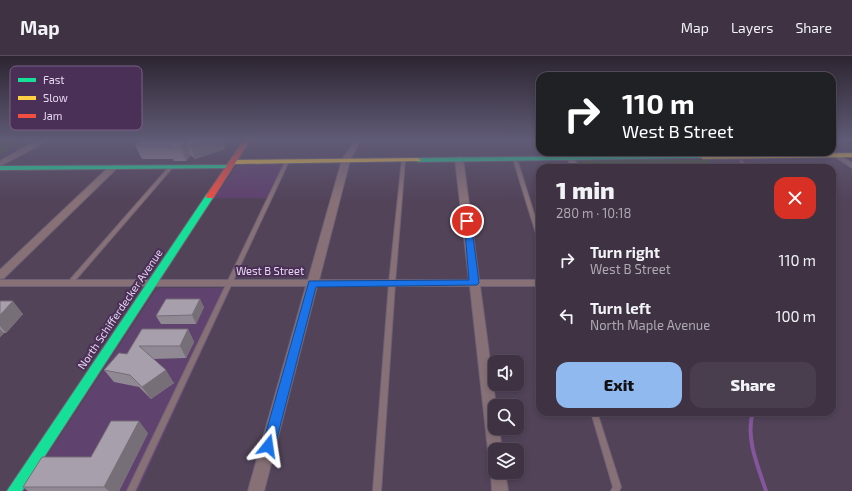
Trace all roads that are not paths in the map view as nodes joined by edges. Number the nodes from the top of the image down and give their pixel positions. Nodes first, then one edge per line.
1 (234, 160) edge
2 (329, 160) edge
3 (346, 160) edge
4 (403, 160) edge
5 (459, 160) edge
6 (515, 160) edge
7 (844, 160) edge
8 (288, 161) junction
9 (231, 165) junction
10 (852, 166) edge
11 (0, 168) edge
12 (113, 168) junction
13 (170, 168) junction
14 (536, 227) edge
15 (0, 276) edge
16 (0, 283) edge
17 (70, 283) junction
18 (152, 283) junction
19 (230, 283) junction
20 (312, 283) junction
21 (392, 283) junction
22 (474, 283) junction
23 (536, 283) edge
24 (595, 416) edge
25 (494, 443) edge
26 (499, 479) edge
27 (14, 491) edge
28 (132, 491) edge
29 (256, 491) edge
30 (377, 491) edge
31 (500, 491) edge
32 (615, 491) edge

1 - 9 street, North Schifferdecker Avenue
2 - 8 street
3 - 20 street
4 - 21 lane
5 - 22 street
6 - 14 lane
7 - 10 street
8 - 9 street
8 - 19 lane
9 - 13 street
9 - 18 street, North Schifferdecker Avenue
11 - 12 street
12 - 13 street
12 - 15 street
13 - 17 lane
16 - 17 street, West B Street
17 - 18 street, West B Street
18 - 19 street, West B Street
18 - 27 street, North Schifferdecker Avenue
19 - 20 street, West B Street
19 - 28 lane
20 - 21 street, West B Street
20 - 29 street
21 - 22 street, West B Street
21 - 30 lane
22 - 23 street, West B Street
22 - 25 street
24 - 32 lane
26 - 31 street

